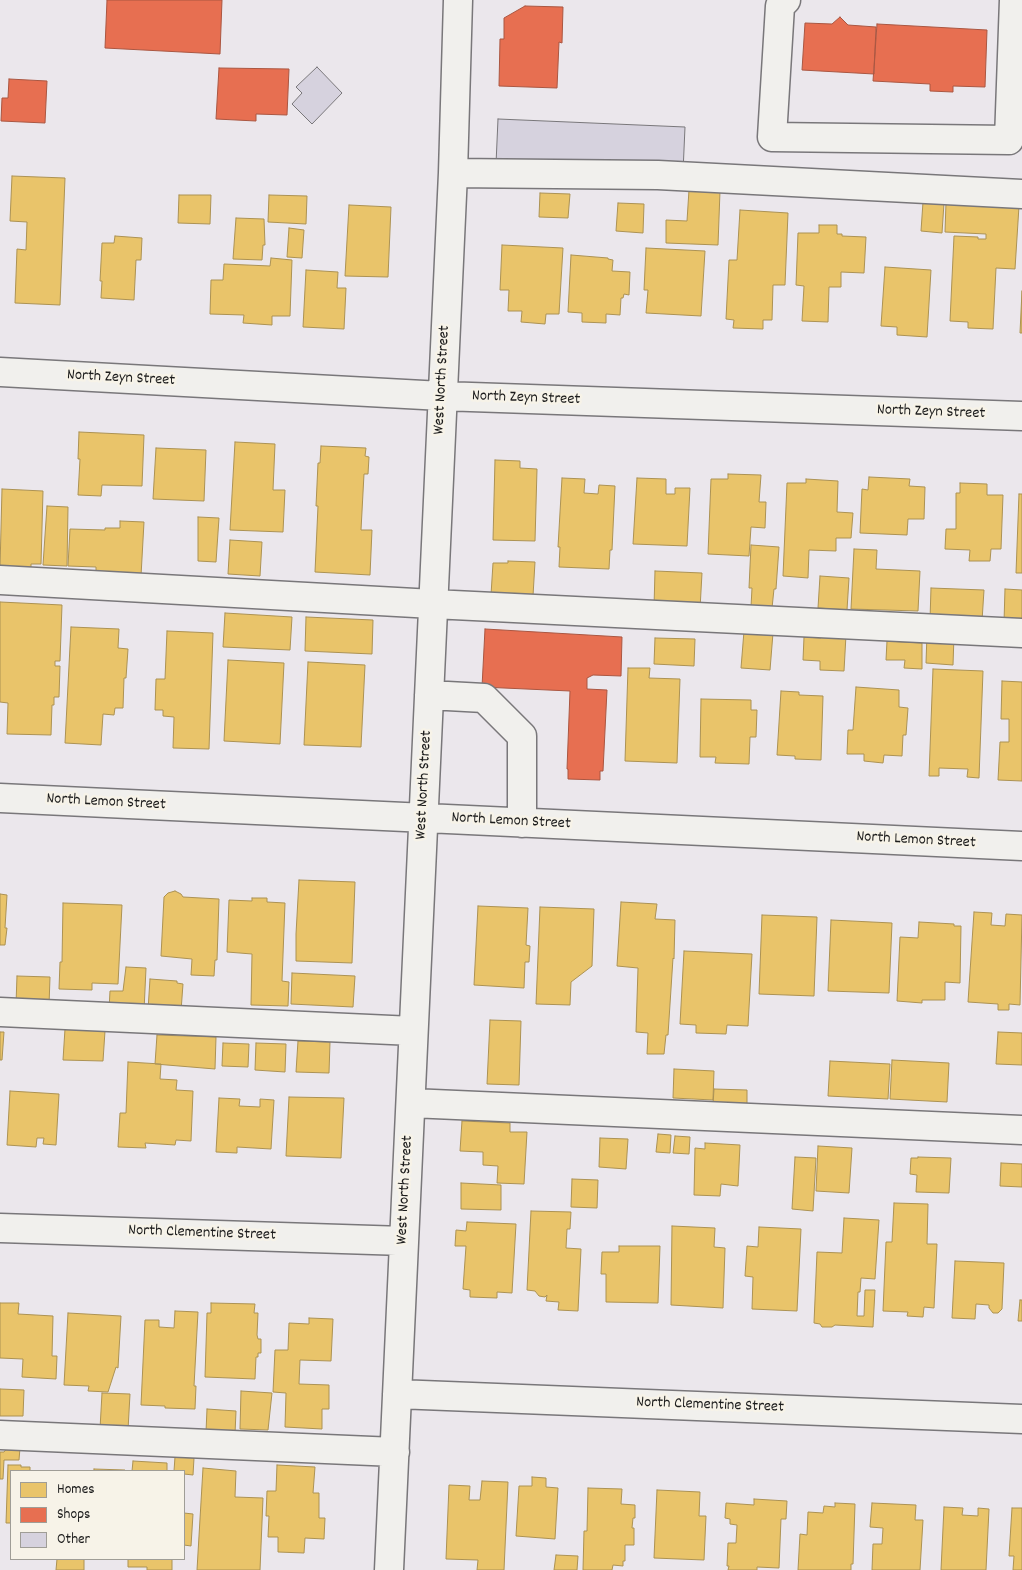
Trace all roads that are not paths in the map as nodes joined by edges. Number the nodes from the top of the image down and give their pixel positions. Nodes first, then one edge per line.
1 (458, 0) edge
2 (786, 0) edge
3 (1014, 0) edge
4 (452, 173) junction
5 (1022, 194) edge
6 (0, 372) edge
7 (442, 396) junction
8 (1022, 416) edge
9 (0, 580) edge
10 (433, 604) junction
11 (1022, 632) edge
12 (429, 695) junction
13 (0, 798) edge
14 (423, 818) junction
15 (522, 823) junction
16 (1022, 846) edge
17 (0, 1012) edge
18 (413, 1031) junction
19 (410, 1103) junction
20 (1022, 1130) edge
21 (0, 1228) edge
22 (404, 1241) junction
23 (397, 1394) junction
24 (1022, 1419) edge
25 (0, 1435) edge
26 (394, 1452) junction
27 (389, 1570) edge

1 - 4 street, West North Street
2 - 3 street
4 - 5 street
4 - 7 street, West North Street
6 - 7 street, North Zeyn Street
7 - 8 street, North Zeyn Street
7 - 10 street, West North Street
9 - 10 street
10 - 11 street
10 - 12 street, West North Street
12 - 14 street, West North Street
12 - 15 street
13 - 14 street, North Lemon Street
14 - 15 street, North Lemon Street
14 - 18 street, West North Street
15 - 16 street, North Lemon Street
17 - 18 street
18 - 19 street, West North Street
19 - 20 street
19 - 22 street, West North Street
21 - 22 street, North Clementine Street
22 - 23 street, West North Street
23 - 24 street, North Clementine Street
23 - 26 street, West North Street
25 - 26 street
26 - 27 street, West North Street

